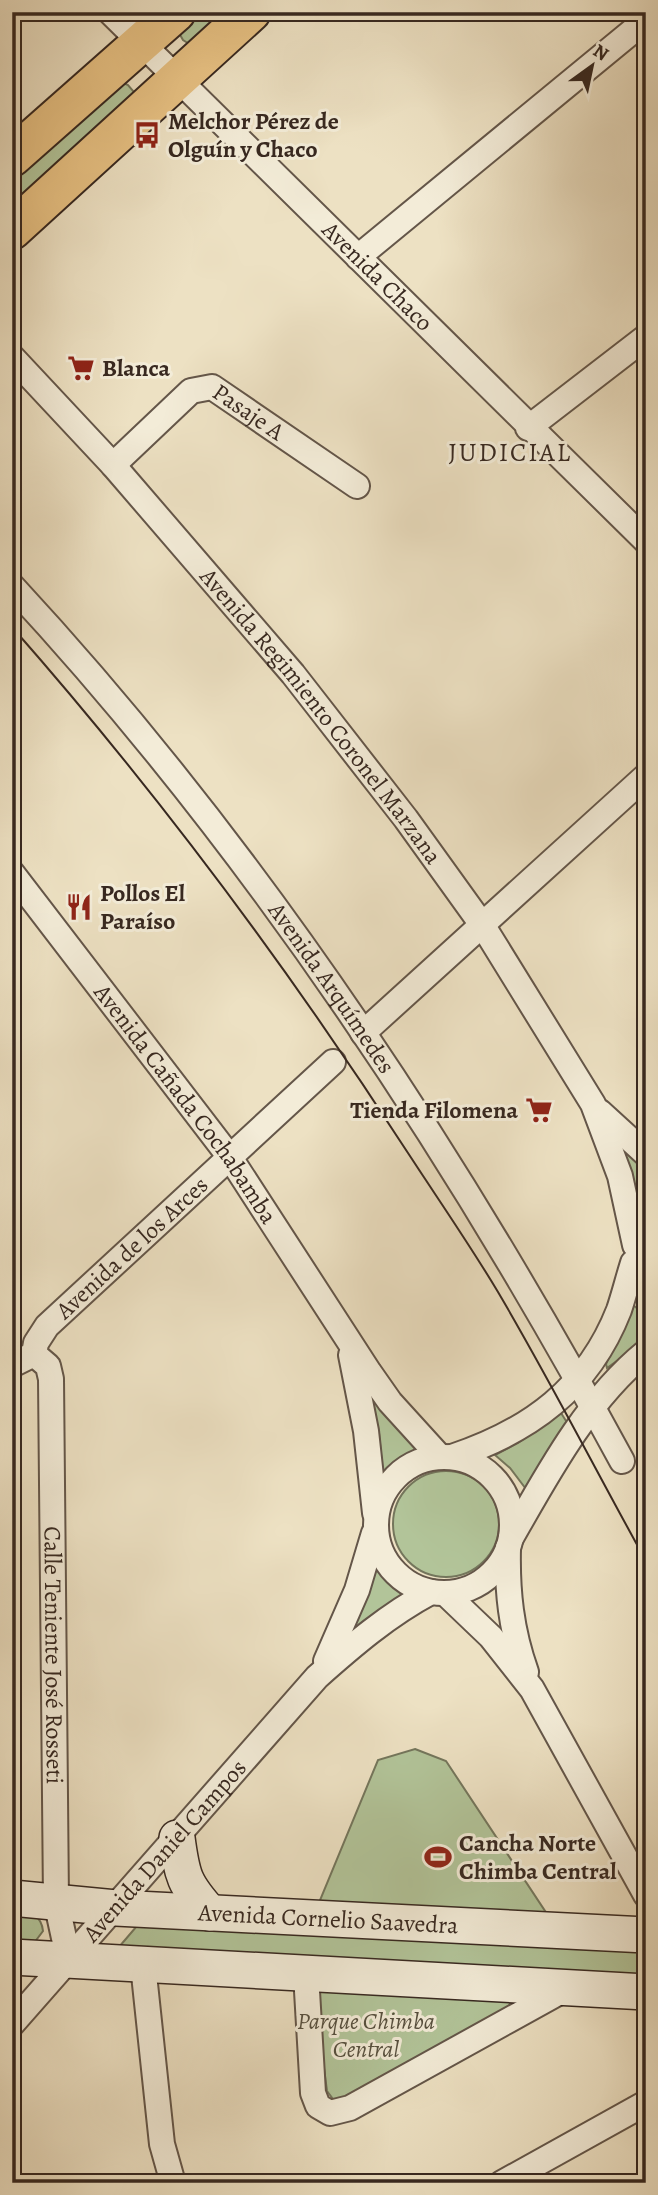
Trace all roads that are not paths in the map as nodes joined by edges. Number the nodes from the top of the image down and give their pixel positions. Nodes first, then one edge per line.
1 (110, 12) edge
2 (176, 12) edge
3 (251, 12) edge
4 (646, 20) edge
5 (142, 42) junction
6 (176, 78) junction
7 (12, 157) edge
8 (12, 230) edge
9 (358, 257) junction
10 (646, 337) edge
11 (12, 358) edge
12 (528, 428) junction
13 (113, 464) junction
14 (357, 486) dead end
15 (646, 541) edge
16 (12, 586) edge
17 (646, 776) edge
18 (12, 873) edge
19 (483, 926) junction
20 (363, 1033) junction
21 (333, 1062) dead end
22 (593, 1104) junction
23 (646, 1154) edge
24 (229, 1156) junction
25 (638, 1244) edge
26 (646, 1296) edge
27 (348, 1341) junction
28 (646, 1352) edge
29 (23, 1360) edge
30 (576, 1381) junction
31 (593, 1408) junction
32 (446, 1457) junction
33 (622, 1461) dead end
34 (375, 1527) junction
35 (509, 1543) junction
36 (438, 1593) junction
37 (317, 1677) junction
38 (532, 1689) junction
39 (177, 1838) junction
40 (646, 1895) edge
41 (12, 1898) edge
42 (56, 1901) junction
43 (116, 1908) junction
44 (209, 1913) junction
45 (646, 1935) edge
46 (12, 1957) edge
47 (69, 1961) junction
48 (143, 1965) junction
49 (306, 1974) junction
50 (567, 1988) junction
51 (646, 1992) edge
52 (12, 2024) edge
53 (646, 2103) edge
54 (173, 2183) edge
55 (502, 2183) edge

1 - 5 street, Avenida Chaco
2 - 5 highway
3 - 6 highway
4 - 9 street
5 - 6 street, Avenida Chaco
5 - 7 highway
6 - 8 highway
6 - 9 street, Avenida Chaco
9 - 12 street, Avenida Chaco
10 - 12 street
11 - 13 street, Avenida Regimiento Coronel Marzana
12 - 15 street, Avenida Chaco
13 - 14 street, Pasaje A
13 - 19 street, Avenida Regimiento Coronel Marzana
16 - 20 street, Avenida Arquímedes
17 - 19 street
18 - 24 street, Avenida Cañada Cochabamba
19 - 20 street
19 - 22 street, Avenida Regimiento Coronel Marzana
20 - 30 street, Avenida Arquímedes
21 - 24 street, Avenida de los Arces
22 - 23 street, Avenida Regimiento Coronel Marzana
22 - 25 street, Avenida Regimiento Coronel Marzana
24 - 27 street, Avenida Cañada Cochabamba
24 - 29 street, Avenida de los Arces
25 - 26 street, Avenida Regimiento Coronel Marzana
25 - 30 street
27 - 32 street, Avenida Cañada Cochabamba
27 - 34 street, Avenida Cañada Cochabamba
28 - 31 street
29 - 42 street, Calle Teniente José Rosseti
30 - 31 street, Avenida Arquímedes
30 - 32 street
31 - 33 street, Avenida Arquímedes
31 - 35 street
32 - 34 street
32 - 35 street
34 - 36 street
34 - 37 street, Avenida Daniel Campos
35 - 36 street
35 - 38 street
36 - 37 street, Avenida Daniel Campos
36 - 38 street
37 - 39 street, Avenida Daniel Campos
38 - 40 street
39 - 43 street, Avenida Daniel Campos
39 - 44 street
41 - 42 street, Avenida Cornelio Saavedra
42 - 43 street, Avenida Cornelio Saavedra
42 - 47 street, Calle Teniente José Rosseti
43 - 44 street, Avenida Cornelio Saavedra
43 - 47 street, Avenida Daniel Campos
44 - 45 street, Avenida Cornelio Saavedra
46 - 47 street
47 - 48 street
47 - 52 street, Avenida Daniel Campos
48 - 49 street
48 - 54 street
49 - 50 street
49 - 50 street
50 - 51 street
53 - 55 street

